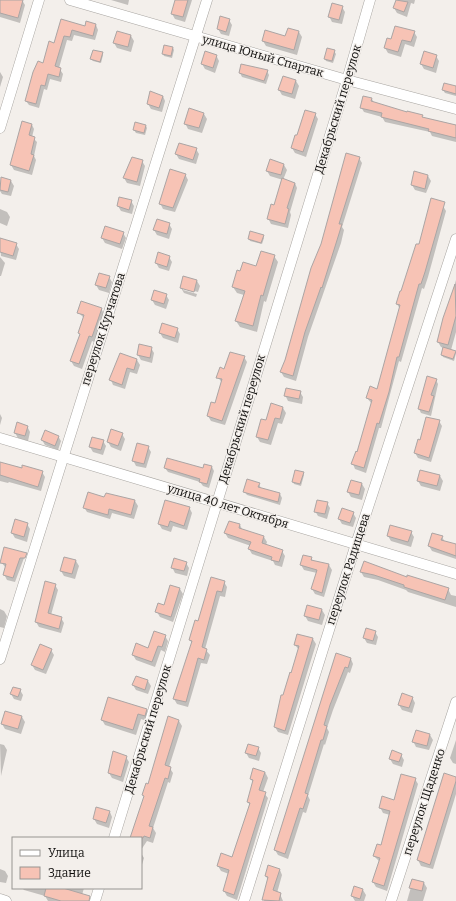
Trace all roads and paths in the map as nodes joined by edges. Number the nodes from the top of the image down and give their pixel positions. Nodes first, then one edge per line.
1 (39, 0) edge
2 (70, 0) edge
3 (207, 0) edge
4 (370, 0) edge
5 (196, 37) junction
6 (347, 80) junction
7 (456, 109) edge
8 (0, 128) edge
9 (456, 239) edge
10 (0, 438) edge
11 (62, 456) junction
12 (217, 502) junction
13 (356, 544) junction
14 (456, 574) edge
15 (0, 659) edge
16 (456, 702) edge
17 (114, 837) edge
18 (99, 889) edge
19 (0, 899) edge
20 (6, 901) edge
21 (95, 901) edge
22 (244, 901) edge
23 (391, 901) edge

1 - 8 street
2 - 5 street, улица Юный Спартак
3 - 5 street, переулок Курчатова
4 - 6 street, Декабрьский переулок
5 - 6 street, улица Юный Спартак
5 - 11 street, переулок Курчатова
6 - 7 street, улица Юный Спартак
6 - 12 street, Декабрьский переулок
9 - 13 street, переулок Радищева
10 - 11 street, улица 40 лет Октября
11 - 12 street, улица 40 лет Октября
11 - 15 street, переулок Курчатова
12 - 13 street, улица 40 лет Октября
12 - 17 street, Декабрьский переулок
13 - 14 street, улица 40 лет Октября
13 - 22 street, переулок Радищева
16 - 23 street, переулок Щаденко
18 - 21 street
19 - 20 street

